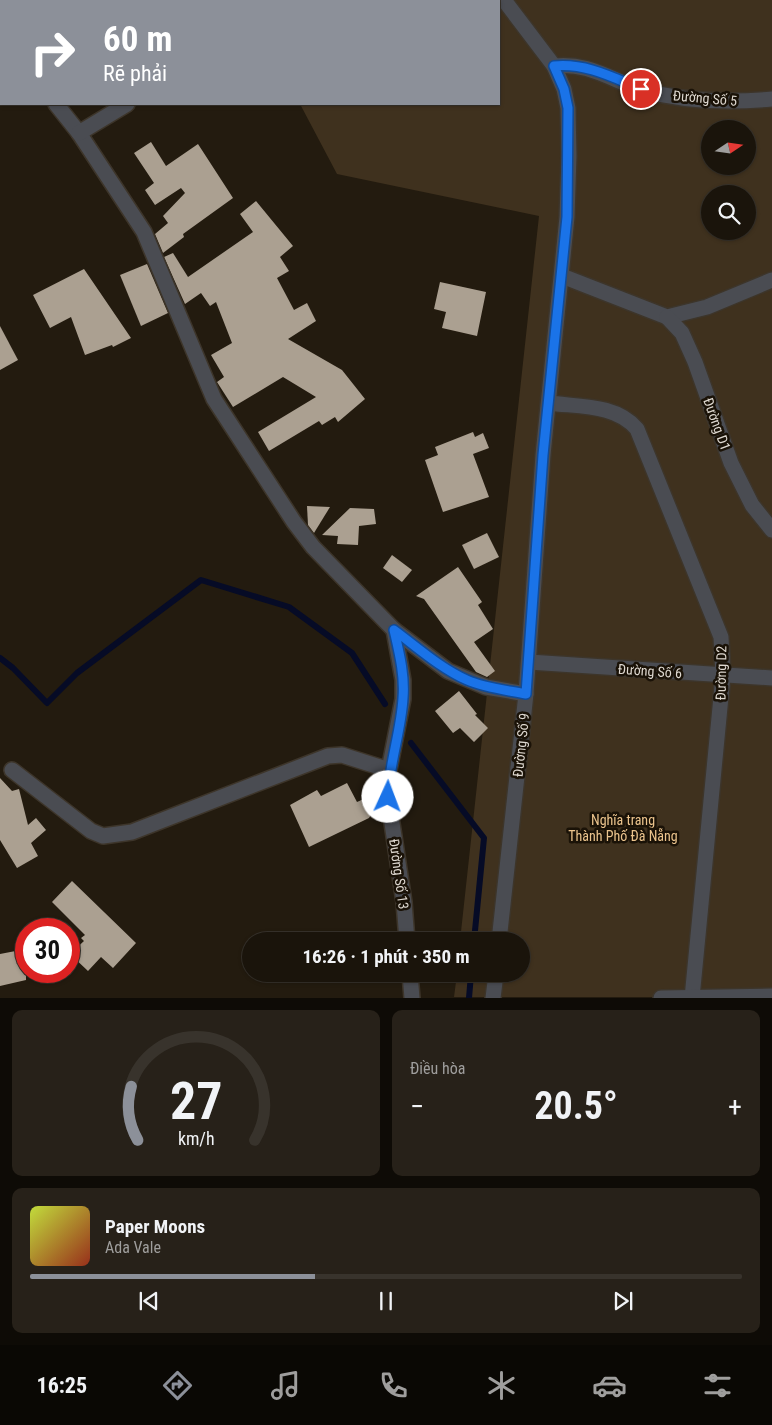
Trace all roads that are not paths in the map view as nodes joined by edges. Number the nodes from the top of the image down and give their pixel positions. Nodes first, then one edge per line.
1 (504, 0) edge
2 (554, 66) junction
3 (772, 100) edge
4 (57, 105) edge
5 (125, 105) edge
6 (79, 132) junction
7 (562, 276) junction
8 (772, 280) edge
9 (667, 317) junction
10 (549, 403) junction
11 (772, 530) edge
12 (394, 630) junction
13 (529, 662) junction
14 (723, 676) junction
15 (772, 678) edge
16 (526, 694) junction
17 (12, 770) dead end
18 (389, 770) junction
19 (406, 932) edge
20 (500, 932) edge
21 (411, 982) edge
22 (495, 982) edge
23 (772, 996) edge
24 (692, 997) edge
25 (412, 998) edge
26 (493, 998) edge
27 (661, 998) edge

1 - 2 street, Đường Số 9
2 - 3 street, Đường Số 5
2 - 7 street, Đường Số 9
4 - 6 street
5 - 6 street
6 - 12 street
7 - 9 street, Đường D1
7 - 10 street, Đường Số 9
8 - 9 street
9 - 11 street, Đường D1
10 - 13 street, Đường Số 9
10 - 14 street, Đường D2
12 - 16 street
12 - 18 street, Đường Số 13
13 - 14 street, Đường Số 6
13 - 16 street, Đường Số 9
14 - 15 street, Đường Số 6
14 - 24 street, Đường D2
16 - 20 street, Đường Số 9
17 - 18 street
18 - 19 street, Đường Số 13
21 - 25 street
22 - 26 street
23 - 24 street
24 - 27 street

